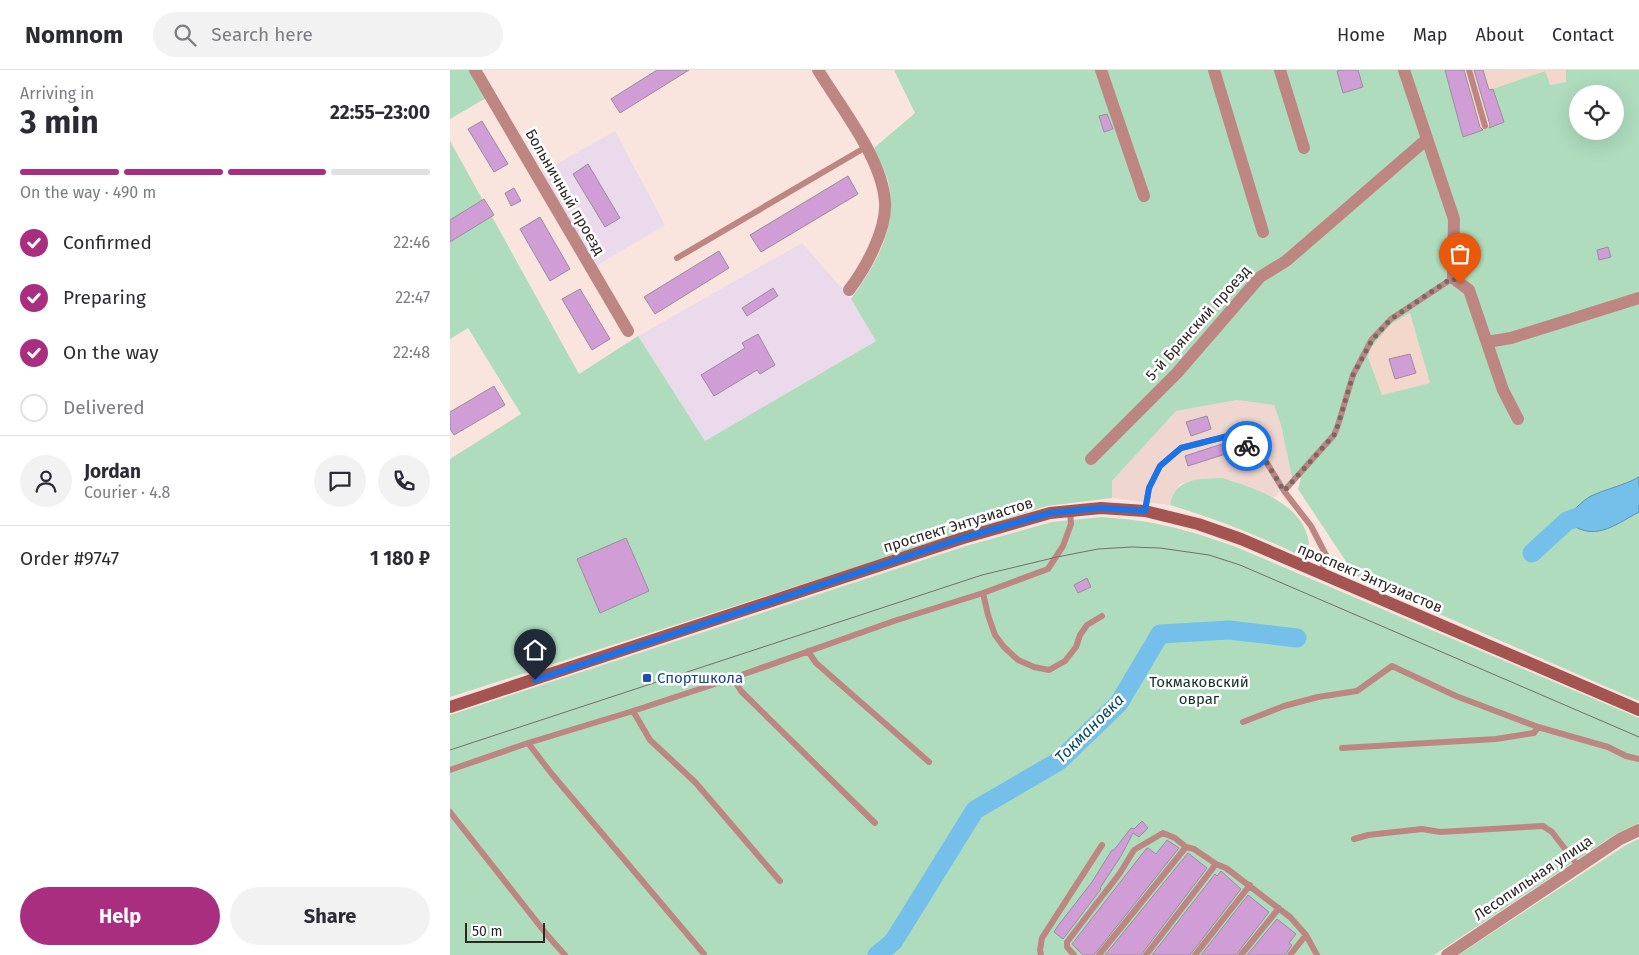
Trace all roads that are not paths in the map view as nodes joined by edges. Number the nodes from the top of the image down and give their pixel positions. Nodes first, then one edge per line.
1 (475, 70) edge
2 (1101, 70) edge
3 (1214, 70) edge
4 (1280, 70) edge
5 (1404, 70) edge
6 (1469, 70) edge
7 (823, 72) edge
8 (1485, 126) dead end
9 (1427, 140) junction
10 (866, 147) junction
11 (1304, 148) dead end
12 (1144, 196) dead end
13 (1263, 232) dead end
14 (677, 258) dead end
15 (1452, 278) junction
16 (849, 290) dead end
17 (1639, 298) edge
18 (628, 331) dead end
19 (1487, 342) junction
20 (1518, 419) dead end
21 (1091, 459) dead end
22 (1284, 491) junction
23 (1070, 511) junction
24 (1145, 511) junction
25 (1320, 575) junction
26 (984, 593) junction
27 (1102, 616) dead end
28 (808, 652) junction
29 (733, 678) junction
30 (450, 707) edge
31 (1639, 710) edge
32 (633, 711) junction
33 (1243, 722) dead end
34 (1538, 727) junction
35 (528, 743) junction
36 (1342, 748) dead end
37 (1639, 760) edge
38 (929, 762) dead end
39 (450, 770) edge
40 (450, 812) edge
41 (875, 823) dead end
42 (1639, 830) edge
43 (1354, 839) dead end
44 (1102, 846) dead end
45 (1186, 847) junction
46 (1216, 864) junction
47 (1578, 867) junction
48 (780, 881) dead end
49 (1250, 885) junction
50 (1279, 908) junction
51 (1306, 935) junction
52 (704, 954) dead end
53 (565, 955) edge
54 (1041, 955) edge
55 (1074, 955) edge
56 (1099, 955) edge
57 (1146, 955) edge
58 (1195, 955) edge
59 (1241, 955) edge
60 (1290, 955) edge
61 (1317, 955) edge
62 (1447, 955) edge

1 - 18 street, Больничный проезд
2 - 12 street
3 - 13 street
4 - 11 street
5 - 9 street
6 - 8 lane
7 - 10 street
9 - 15 street
9 - 21 street, 5-й Брянский проезд
10 - 14 lane
10 - 16 street
15 - 19 street
15 - 22 lane
17 - 19 street
19 - 20 street
22 - 24 lane
22 - 25 lane
23 - 24 street, проспект Энтузиастов
23 - 26 lane
23 - 30 street, проспект Энтузиастов
24 - 25 street, проспект Энтузиастов
25 - 31 street, проспект Энтузиастов
26 - 27 lane
26 - 28 lane
28 - 29 lane
28 - 38 lane
29 - 32 lane
29 - 41 lane
32 - 35 lane
32 - 48 lane
33 - 34 lane
34 - 36 lane
34 - 37 lane
35 - 39 lane
35 - 52 lane
40 - 53 lane
42 - 47 street, Лесопильная улица
43 - 47 lane
44 - 54 lane
45 - 46 lane
45 - 55 lane
45 - 56 lane
46 - 49 lane
46 - 57 lane
47 - 62 street, Лесопильная улица
49 - 50 lane
49 - 58 lane
50 - 51 lane
50 - 59 lane
51 - 60 lane
51 - 61 lane

